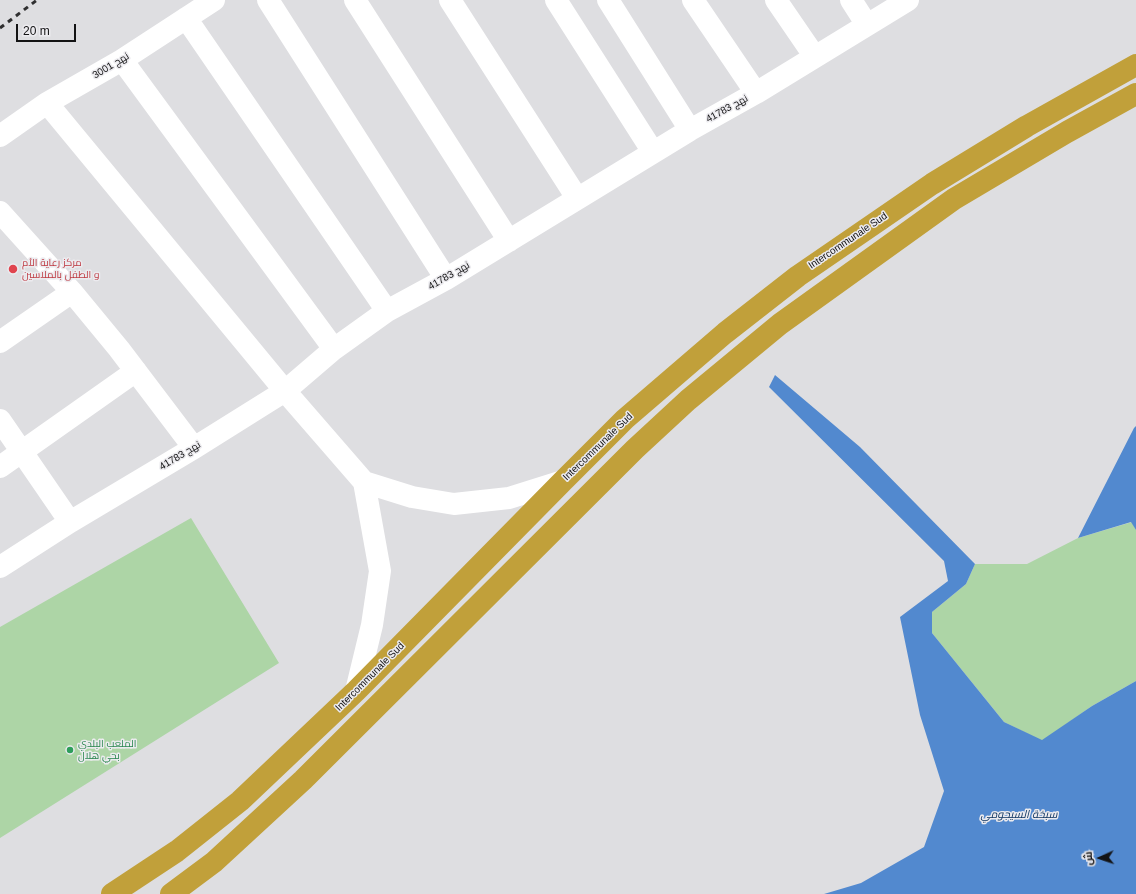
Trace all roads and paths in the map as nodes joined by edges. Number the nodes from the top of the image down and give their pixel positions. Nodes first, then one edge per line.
1 (214, 0) edge
2 (268, 0) edge
3 (355, 0) edge
4 (450, 0) edge
5 (556, 0) edge
6 (608, 0) edge
7 (693, 0) edge
8 (776, 0) edge
9 (851, 0) edge
10 (908, 0) edge
11 (186, 18) junction
12 (867, 25) junction
13 (815, 57) junction
14 (122, 60) junction
15 (1136, 65) edge
16 (756, 93) junction
17 (1136, 94) edge
18 (47, 103) junction
19 (690, 130) junction
20 (0, 136) edge
21 (653, 152) junction
22 (577, 198) junction
23 (0, 212) edge
24 (509, 241) junction
25 (446, 279) junction
26 (72, 292) junction
27 (387, 311) junction
28 (0, 342) edge
29 (334, 349) junction
30 (136, 371) junction
31 (285, 391) junction
32 (0, 420) edge
33 (194, 448) junction
34 (22, 452) junction
35 (0, 467) edge
36 (563, 480) junction
37 (364, 482) junction
38 (70, 522) junction
39 (0, 567) edge
40 (356, 692) junction
41 (112, 894) edge
42 (171, 894) edge

1 - 11 street, نهج 3001
2 - 25 street
3 - 24 street
4 - 22 street
5 - 21 street
6 - 19 street
7 - 16 street
8 - 13 street
9 - 12 street
10 - 12 street, نهج 41783
11 - 14 street, نهج 3001
11 - 27 street
12 - 13 street, نهج 41783
13 - 16 street, نهج 41783
14 - 18 street, نهج 3001
14 - 29 street
15 - 36 highway, Intercommunale Sud
16 - 19 street, نهج 41783
17 - 42 highway
18 - 20 street, نهج 3001
18 - 31 street
19 - 21 street, نهج 41783
21 - 22 street, نهج 41783
22 - 24 street, نهج 41783
23 - 26 street
24 - 25 street, نهج 41783
25 - 27 street, نهج 41783
26 - 28 street
26 - 30 street
27 - 29 street, نهج 41783
29 - 31 street, نهج 41783
30 - 33 street
30 - 34 street
31 - 33 street, نهج 41783
31 - 37 street
32 - 34 street
33 - 38 street, نهج 41783
34 - 35 street
34 - 38 street
36 - 37 street
36 - 40 highway, Intercommunale Sud
37 - 40 street
38 - 39 street, نهج 41783
40 - 41 highway, Intercommunale Sud

